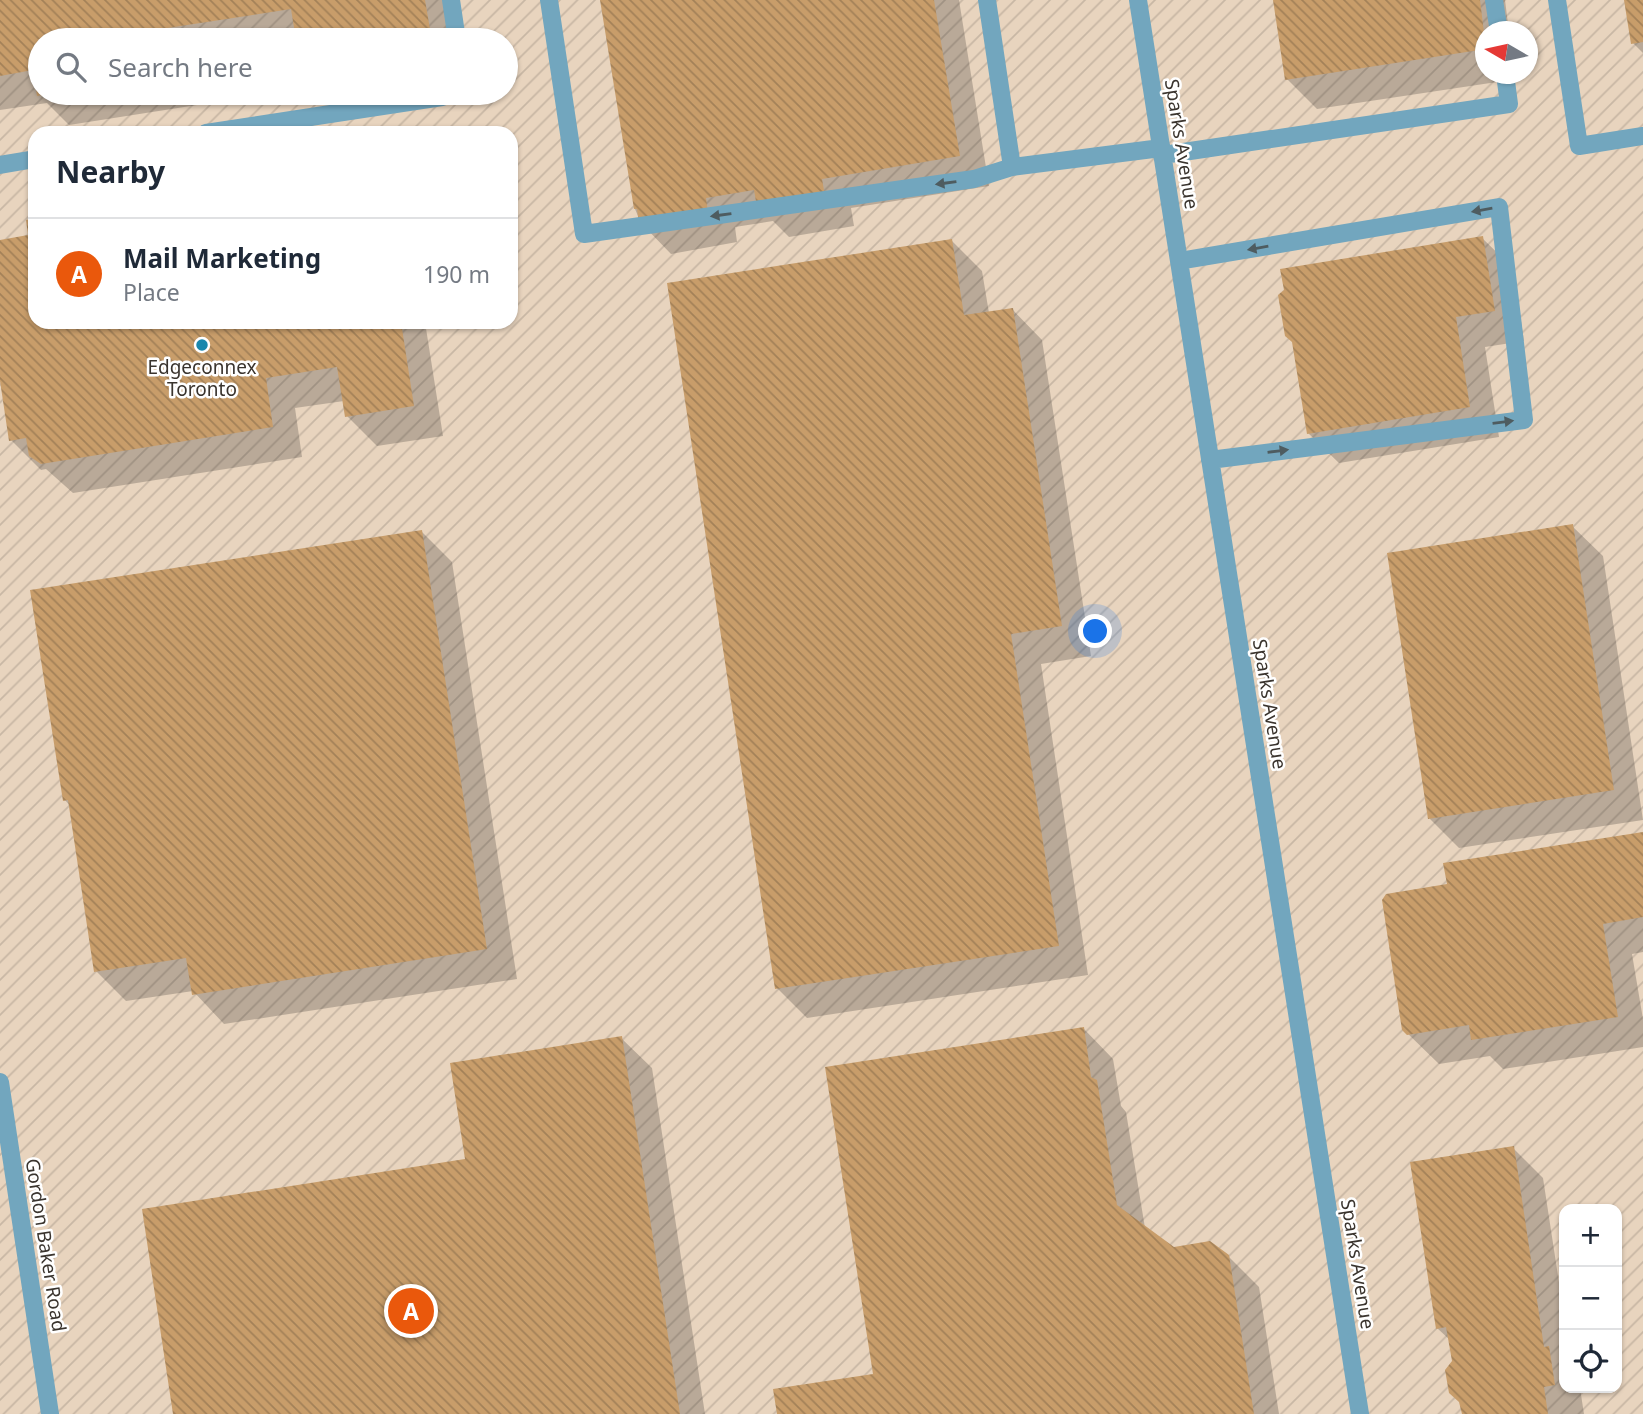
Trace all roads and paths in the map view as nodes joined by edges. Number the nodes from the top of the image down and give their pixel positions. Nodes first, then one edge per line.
1 (451, 0) edge
2 (549, 0) edge
3 (987, 0) edge
4 (1138, 0) edge
5 (1494, 0) edge
6 (1557, 0) edge
7 (1497, 21) edge
8 (455, 28) edge
9 (1506, 84) edge
10 (390, 105) edge
11 (252, 126) edge
12 (1643, 136) edge
13 (1162, 151) junction
14 (28, 160) edge
15 (0, 164) edge
16 (1012, 167) junction
17 (1179, 261) junction
18 (1210, 460) junction
19 (0, 1082) edge
20 (50, 1414) edge
21 (1360, 1414) edge

1 - 8 street
16 -> 2 street
3 - 16 street
4 - 13 street, Sparks Avenue
5 - 7 street
6 - 12 street
9 - 13 street
10 - 11 street
13 - 16 street
13 - 17 street, Sparks Avenue
14 - 15 street
17 - 18 street, Sparks Avenue
18 -> 17 street
18 - 21 street, Sparks Avenue
19 - 20 street, Gordon Baker Road

